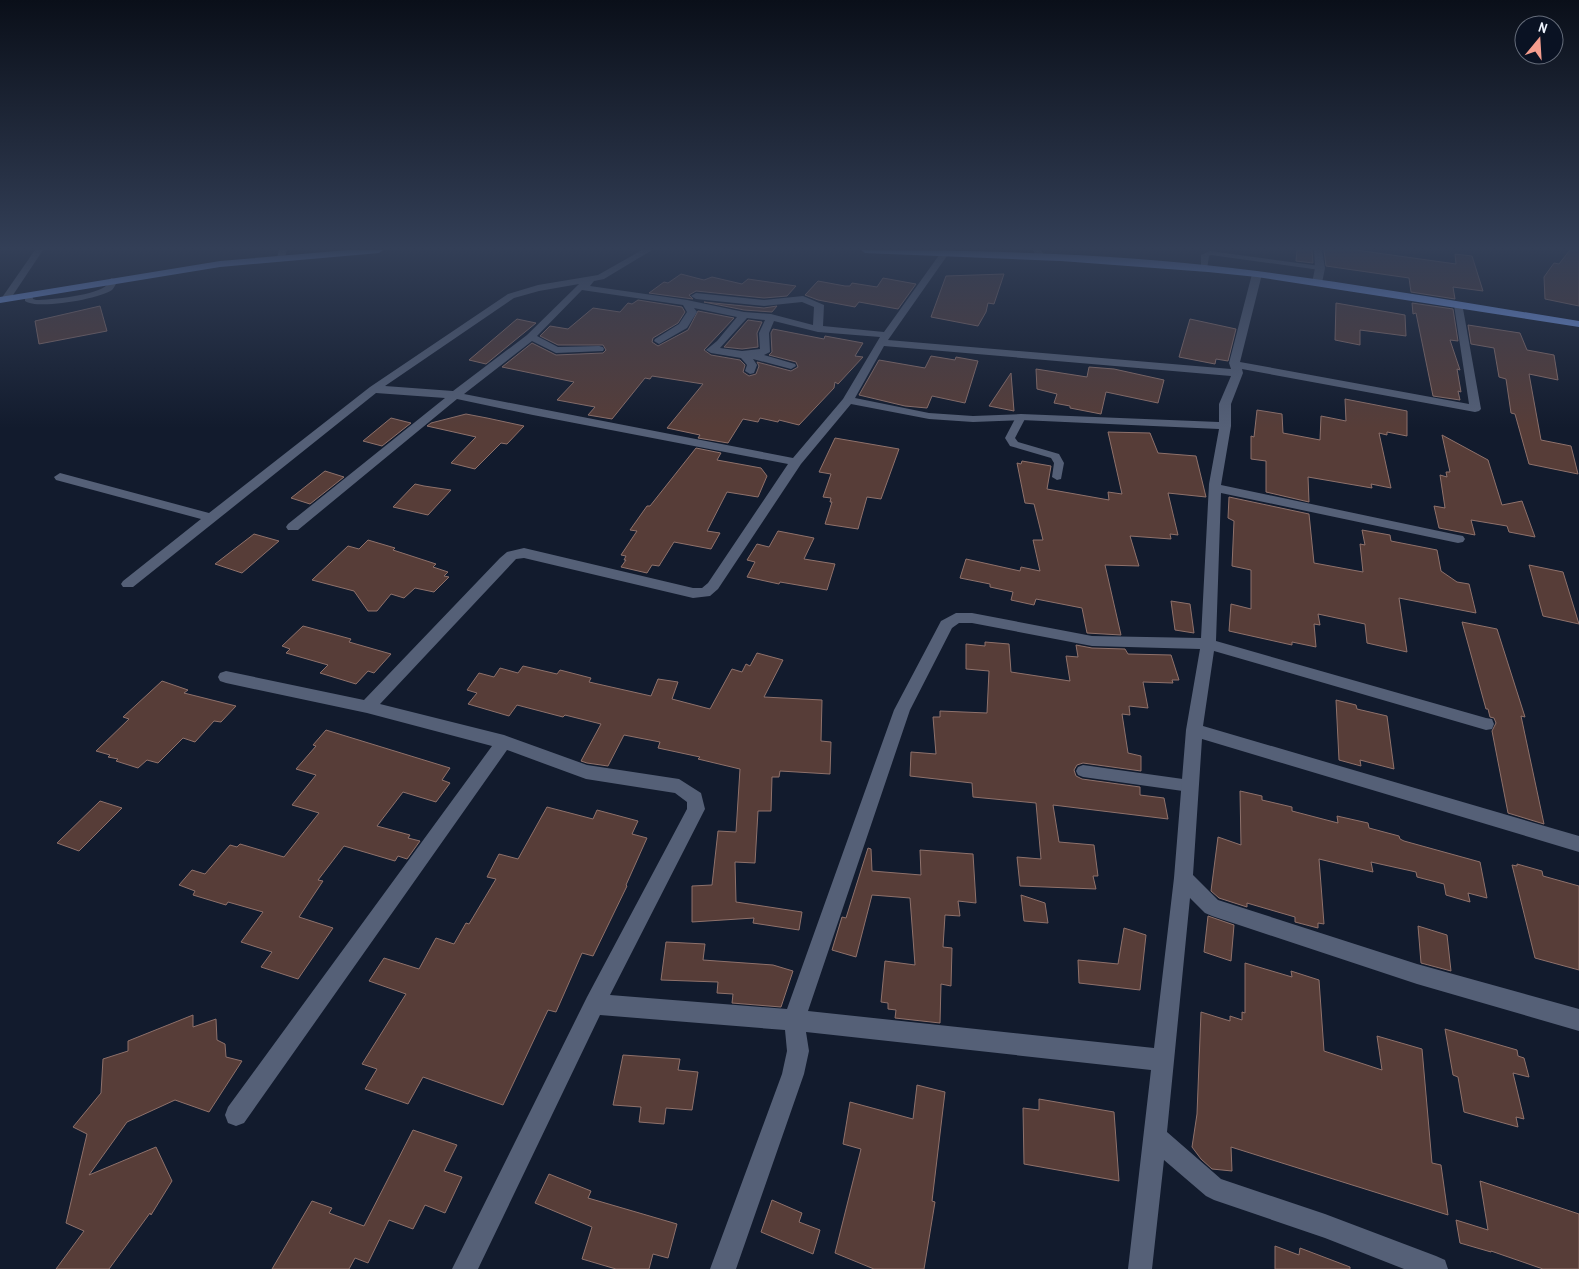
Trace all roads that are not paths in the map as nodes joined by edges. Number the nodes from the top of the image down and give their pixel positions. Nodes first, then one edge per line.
1 (492, 309) edge
2 (558, 309) edge
3 (690, 309) edge
4 (717, 309) edge
5 (765, 309) edge
6 (819, 309) edge
7 (905, 309) edge
8 (1249, 309) edge
9 (1460, 309) edge
10 (1486, 309) edge
11 (744, 315) junction
12 (766, 316) junction
13 (1579, 324) edge
14 (818, 329) junction
15 (530, 337) junction
16 (884, 339) junction
17 (659, 341) dead end
18 (599, 349) dead end
19 (744, 354) junction
20 (791, 366) dead end
21 (1236, 368) junction
22 (750, 371) dead end
23 (374, 389) junction
24 (455, 395) junction
25 (848, 400) junction
26 (1021, 417) junction
27 (1225, 426) junction
28 (796, 462) junction
29 (60, 477) dead end
30 (1057, 477) dead end
31 (1215, 488) junction
32 (211, 518) junction
33 (293, 527) dead end
34 (1458, 539) dead end
35 (128, 584) dead end
36 (1208, 644) junction
37 (226, 677) dead end
38 (367, 707) junction
39 (1486, 724) dead end
40 (1194, 730) junction
41 (504, 742) junction
42 (1082, 771) dead end
43 (1190, 786) junction
44 (1579, 844) edge
45 (1183, 878) junction
46 (594, 1004) junction
47 (794, 1020) junction
48 (1579, 1020) edge
49 (1162, 1060) junction
50 (236, 1115) dead end
51 (1154, 1136) junction
52 (465, 1269) edge
53 (723, 1269) edge
54 (1140, 1269) edge
55 (1436, 1269) edge

1 - 23 street
2 - 15 street
3 - 17 street
4 - 11 street
5 - 12 street
6 - 14 street
7 - 16 street
8 - 21 street
9 - 21 street
10 - 13 highway
11 - 12 street
11 - 19 street
12 - 14 street
12 - 19 street
14 - 16 street
15 - 18 street
15 - 24 street
16 - 21 street
16 - 25 street
19 - 20 street
19 - 22 street
21 - 27 street
23 - 24 street
23 - 32 street
24 - 28 street
24 - 33 street
25 - 26 street
25 - 28 street
26 - 27 street
26 - 30 lane
27 - 31 street
28 - 38 street
29 - 32 street
31 - 34 street
31 - 36 street
32 - 35 street
36 - 39 street
36 - 40 street
36 - 47 street
37 - 38 street
38 - 41 street
40 - 43 street
40 - 44 street
41 - 46 street
41 - 50 street
42 - 43 lane
43 - 45 street
45 - 48 street
45 - 49 street
46 - 47 street
46 - 52 street
47 - 49 street
47 - 53 street
49 - 51 street
51 - 54 street
51 - 55 street

